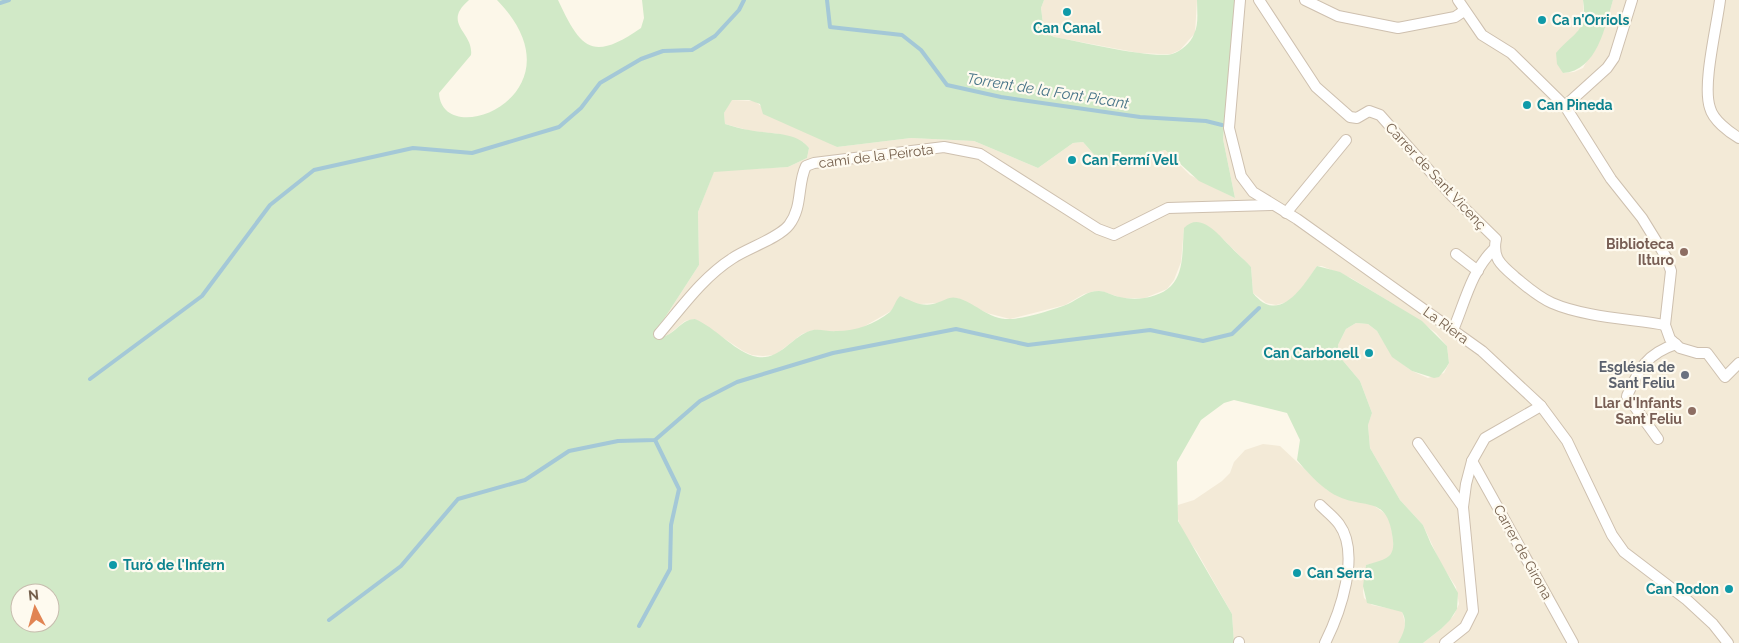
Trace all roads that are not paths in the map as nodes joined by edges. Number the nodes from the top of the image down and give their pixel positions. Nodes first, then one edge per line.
1 (1240, 0) edge
2 (1260, 0) edge
3 (1305, 0) edge
4 (1458, 0) edge
5 (1632, 0) edge
6 (1720, 0) edge
7 (1464, 11) junction
8 (1565, 106) junction
9 (1739, 138) edge
10 (1346, 140) dead end
11 (1271, 205) junction
12 (1286, 213) junction
13 (1494, 250) junction
14 (1456, 254) dead end
15 (1478, 271) junction
16 (1665, 325) junction
17 (1453, 330) junction
18 (659, 334) dead end
19 (1676, 344) junction
20 (1739, 364) edge
21 (1541, 406) junction
22 (1658, 439) dead end
23 (1418, 443) dead end
24 (1472, 461) junction
25 (1320, 505) dead end
26 (1464, 507) junction
27 (1325, 643) edge
28 (1445, 643) edge
29 (1573, 643) edge
30 (1728, 643) edge

1 - 11 street, La Riera
2 - 13 street, Carrer de Sant Vicenç
3 - 7 street
4 - 7 street
5 - 8 street
6 - 9 street
7 - 8 street
8 - 16 street
10 - 12 street
11 - 12 street, La Riera
11 - 18 street, camí de la Peirota
12 - 17 street, La Riera
13 - 15 street
13 - 16 street, Carrer de Sant Vicenç
14 - 15 street
15 - 17 street
16 - 19 street
17 - 21 street, La Riera
19 - 20 street
19 - 22 street
21 - 24 street
21 - 30 street, La Riera
23 - 26 street
24 - 26 street
24 - 29 street, Carrer de Girona
25 - 27 street
26 - 28 street

